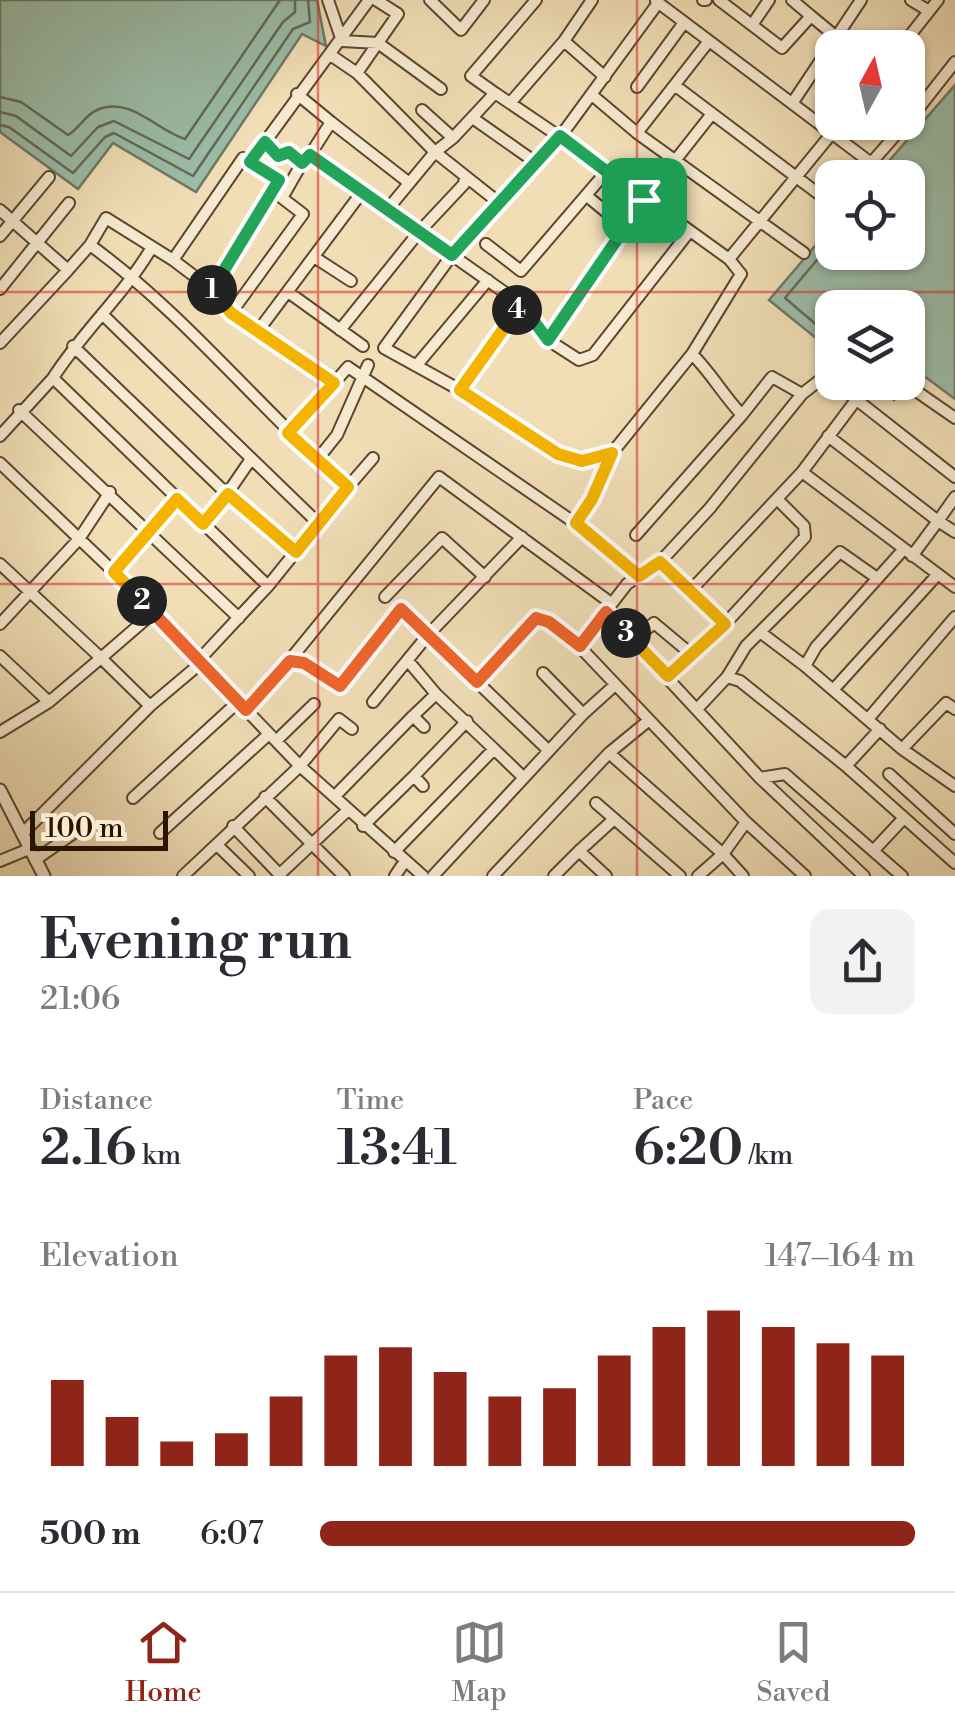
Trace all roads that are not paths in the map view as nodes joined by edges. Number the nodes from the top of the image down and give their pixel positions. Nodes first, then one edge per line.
1 (328, 0) edge
2 (373, 0) edge
3 (430, 0) edge
4 (484, 0) edge
5 (536, 0) edge
6 (592, 0) edge
7 (720, 0) edge
8 (769, 0) edge
9 (792, 0) edge
10 (860, 0) edge
11 (911, 0) edge
12 (938, 0) edge
13 (656, 2) edge
14 (928, 11) junction
15 (811, 16) junction
16 (683, 24) junction
17 (752, 25) junction
18 (828, 30) edge
19 (838, 30) edge
20 (914, 30) edge
21 (342, 41) junction
22 (564, 41) junction
23 (709, 41) junction
24 (378, 44) junction
25 (332, 56) junction
26 (955, 62) edge
27 (815, 66) edge
28 (357, 73) junction
29 (604, 77) junction
30 (677, 87) junction
31 (637, 88) dead end
32 (441, 89) dead end
33 (495, 93) junction
34 (297, 94) junction
35 (592, 95) junction
36 (925, 100) edge
37 (511, 102) junction
38 (793, 102) junction
39 (422, 110) dead end
40 (711, 114) junction
41 (474, 119) junction
42 (815, 120) edge
43 (331, 122) junction
44 (637, 133) junction
45 (560, 136) junction
46 (453, 138) junction
47 (827, 140) edge
48 (841, 140) edge
49 (891, 140) edge
50 (265, 142) junction
51 (436, 152) junction
52 (306, 159) junction
53 (676, 160) junction
54 (869, 160) edge
55 (874, 160) edge
56 (250, 162) junction
57 (538, 164) junction
58 (606, 172) junction
59 (50, 176) dead end
60 (465, 176) junction
61 (797, 178) junction
62 (408, 182) junction
63 (815, 191) edge
64 (362, 192) junction
65 (588, 197) junction
66 (644, 200) junction
67 (498, 202) junction
68 (69, 203) dead end
69 (0, 210) edge
70 (387, 210) junction
71 (14, 219) junction
72 (762, 222) junction
73 (626, 228) junction
74 (419, 232) junction
75 (689, 232) junction
76 (0, 236) edge
77 (39, 243) junction
78 (486, 244) dead end
79 (90, 245) junction
80 (152, 248) junction
81 (804, 253) dead end
82 (452, 255) junction
83 (314, 257) junction
84 (729, 259) junction
85 (172, 260) junction
86 (68, 270) junction
87 (134, 277) junction
88 (488, 280) junction
89 (352, 281) dead end
90 (210, 288) junction
91 (0, 289) edge
92 (288, 292) junction
93 (521, 304) junction
94 (231, 313) junction
95 (102, 314) junction
96 (340, 330) junction
97 (258, 332) junction
98 (548, 340) junction
99 (0, 343) edge
100 (73, 346) junction
101 (363, 346) dead end
102 (692, 354) junction
103 (368, 365) dead end
104 (416, 366) junction
105 (360, 375) junction
106 (53, 378) junction
107 (334, 383) junction
108 (815, 384) edge
109 (460, 390) junction
110 (802, 394) junction
111 (925, 397) edge
112 (856, 400) joint
113 (19, 410) junction
114 (742, 416) junction
115 (955, 418) edge
116 (288, 433) junction
117 (0, 436) edge
118 (828, 436) junction
119 (612, 453) junction
120 (251, 458) junction
121 (373, 458) dead end
122 (317, 460) junction
123 (0, 463) edge
124 (802, 472) junction
125 (955, 477) edge
126 (348, 487) junction
127 (110, 492) junction
128 (228, 494) junction
129 (955, 497) edge
130 (177, 499) junction
131 (778, 500) junction
132 (938, 521) junction
133 (318, 523) junction
134 (576, 523) junction
135 (203, 524) junction
136 (955, 532) edge
137 (152, 534) junction
138 (636, 536) dead end
139 (522, 537) junction
140 (79, 539) junction
141 (296, 552) junction
142 (907, 553) junction
143 (660, 562) junction
144 (0, 564) edge
145 (114, 572) junction
146 (938, 574) junction
147 (639, 576) junction
148 (485, 577) junction
149 (877, 578) junction
150 (268, 586) junction
151 (955, 586) edge
152 (692, 589) junction
153 (28, 592) junction
154 (385, 597) dead end
155 (608, 607) junction
156 (154, 613) junction
157 (955, 617) edge
158 (238, 618) junction
159 (0, 624) edge
160 (725, 624) junction
161 (760, 632) junction
162 (428, 635) junction
163 (633, 640) junction
164 (580, 646) junction
165 (692, 654) junction
166 (0, 656) edge
167 (101, 658) junction
168 (290, 661) junction
169 (200, 662) junction
170 (409, 662) junction
171 (805, 666) junction
172 (543, 672) dead end
173 (668, 676) junction
174 (727, 677) junction
175 (477, 682) junction
176 (615, 684) junction
177 (833, 690) junction
178 (436, 694) junction
179 (49, 702) junction
180 (374, 702) dead end
181 (952, 702) edge
182 (314, 704) dead end
183 (150, 706) junction
184 (242, 706) junction
185 (698, 709) junction
186 (584, 714) junction
187 (413, 716) junction
188 (868, 719) junction
189 (467, 721) junction
190 (648, 721) junction
191 (424, 727) dead end
192 (352, 729) dead end
193 (880, 729) junction
194 (0, 732) edge
195 (273, 738) junction
196 (494, 748) junction
197 (902, 749) junction
198 (548, 750) junction
199 (609, 753) junction
200 (300, 766) junction
201 (846, 766) junction
202 (889, 774) dead end
203 (414, 776) junction
204 (523, 777) junction
205 (760, 778) junction
206 (423, 786) dead end
207 (955, 786) edge
208 (0, 790) edge
209 (334, 796) junction
210 (133, 798) dead end
211 (265, 798) junction
212 (596, 804) dead end
213 (348, 810) junction
214 (903, 819) junction
215 (613, 820) junction
216 (746, 822) junction
217 (84, 826) dead end
218 (234, 826) junction
219 (363, 826) junction
220 (22, 834) junction
221 (160, 834) dead end
222 (955, 834) edge
223 (217, 844) junction
224 (312, 844) junction
225 (875, 849) junction
226 (578, 851) junction
227 (394, 852) junction
228 (723, 854) junction
229 (0, 861) edge
230 (406, 861) junction
231 (955, 864) edge
232 (38, 866) edge
233 (187, 875) edge
234 (280, 875) edge
235 (249, 876) edge
236 (344, 876) edge
237 (394, 876) edge
238 (422, 876) edge
239 (432, 876) edge
240 (493, 876) edge
241 (554, 876) edge
242 (606, 876) edge
243 (680, 876) edge
244 (698, 876) edge
245 (743, 876) edge
246 (806, 876) edge
247 (864, 876) edge
248 (902, 876) edge
249 (948, 876) edge

1 - 21 street
2 - 21 street
2 - 24 street
3 - 4 street
5 - 33 street
6 - 22 street
7 - 17 street
8 - 17 street
9 - 15 street
10 - 19 street
11 - 14 street
12 - 14 street
13 - 16 street
13 - 29 street
14 - 20 street
15 - 17 street
15 - 18 street
16 - 23 street
16 - 31 street
21 - 24 street
21 - 25 street
22 - 29 street
22 - 37 street
23 - 30 street
23 - 38 street
24 - 28 street
24 - 32 street
25 - 28 street
25 - 34 street
26 - 36 street
27 - 38 street
28 - 51 street
29 - 35 street
30 - 40 street
30 - 44 street
33 - 37 street
33 - 41 street
34 - 43 street
34 - 50 street
35 - 44 street
35 - 45 street
37 - 45 street
38 - 42 street
39 - 46 street
40 - 53 street
40 - 61 street
41 - 46 street
41 - 57 street
43 - 52 street
43 - 62 street
44 - 53 street
45 - 57 street
45 - 58 street
46 - 51 street
47 - 61 street
48 - 54 street
49 - 55 street
50 - 52 street
50 - 56 street
51 - 60 street
51 - 62 street
52 - 64 street
52 - 94 street
53 - 66 street
53 - 72 street
56 - 85 street
56 - 90 street
57 - 67 street
58 - 65 street
58 - 66 street
59 - 71 street
60 - 67 street
60 - 74 street
61 - 63 street
61 - 72 street
62 - 70 street
64 - 70 street
64 - 83 street
65 - 73 street
65 - 78 street
66 - 73 street
66 - 75 street
67 - 82 street
68 - 77 street
69 - 71 street
70 - 74 street
71 - 76 street
71 - 77 street
72 - 81 street
72 - 84 street
73 - 98 street
74 - 82 street
74 - 96 street
75 - 84 street
75 - 98 street
77 - 86 street
77 - 91 street
79 - 80 street
79 - 86 street
79 - 87 street
80 - 85 street
80 - 87 street
82 - 88 street
82 - 104 street
83 - 89 street
83 - 92 street
84 - 102 street
85 - 90 street
86 - 99 street
87 - 95 street
87 - 116 street
88 - 93 street
88 - 104 street
90 - 94 street
92 - 96 street
92 - 97 street
93 - 98 street
93 - 109 street
94 - 97 street
95 - 100 street
95 - 120 street
96 - 101 street
97 - 107 street
100 - 106 street
100 - 128 street
102 - 114 street
102 - 119 street
103 - 105 street
104 - 109 street
105 - 107 street
105 - 122 street
105 - 134 street
106 - 113 street
106 - 130 street
107 - 116 street
108 - 110 street
109 - 119 street
110 - 114 street
110 - 143 street
111 - 115 street
112 - 118 street
112 - 125 street
113 - 117 street
113 - 127 street
114 - 138 street
116 - 122 street
118 - 124 street
118 - 132 street
119 - 134 street
120 - 128 street
120 - 133 street
121 - 126 street
122 - 126 street
123 - 140 street
124 - 131 street
124 - 142 street
126 - 133 street
127 - 137 street
127 - 140 street
128 - 135 street
128 - 141 street
129 - 132 street
130 - 135 street
130 - 137 street
131 - 152 street
131 - 160 street
132 - 136 street
132 - 142 street
133 - 141 street
134 - 147 street
135 - 150 street
137 - 145 street
137 - 158 street
139 - 148 street
139 - 155 street
139 - 168 street
140 - 145 street
140 - 153 street
141 - 150 street
142 - 146 street
142 - 149 street
143 - 147 street
143 - 152 street
144 - 153 street
145 - 156 street
146 - 151 street
146 - 177 street
147 - 155 street
148 - 154 street
148 - 162 street
149 - 161 street
149 - 171 street
150 - 158 street
152 - 160 street
153 - 159 street
153 - 167 street
155 - 163 street
155 - 164 street
156 - 167 street
156 - 169 street
157 - 188 street
158 - 169 street
160 - 165 street
161 - 171 street
161 - 174 street
162 - 168 street
162 - 170 street
162 - 175 street
163 - 165 street
163 - 173 street
164 - 175 street
164 - 176 street
165 - 173 street
166 - 179 street
167 - 179 street
167 - 183 street
168 - 184 street
169 - 183 street
169 - 184 street
170 - 178 street
170 - 180 street
171 - 177 street
172 - 186 street
173 - 185 street
174 - 185 street
174 - 201 street
175 - 198 street
176 - 186 street
176 - 190 street
177 - 188 street
178 - 187 street
178 - 189 street
179 - 194 street
181 - 197 street
182 - 195 street
183 - 220 street
184 - 195 street
184 - 210 street
185 - 205 street
186 - 198 street
187 - 191 street
187 - 209 street
188 - 193 street
189 - 196 street
189 - 203 street
190 - 199 street
190 - 216 street
192 - 200 street
193 - 197 street
193 - 201 street
195 - 200 street
195 - 221 street
196 - 204 street
196 - 227 street
197 - 207 street
198 - 204 street
199 - 228 street
199 - 240 street
200 - 209 street
200 - 211 street
201 - 214 street
202 - 222 street
203 - 206 street
203 - 219 street
204 - 239 street
205 - 225 street
205 - 247 street
208 - 220 street
209 - 213 street
211 - 218 street
211 - 224 street
212 - 215 street
213 - 219 street
213 - 224 street
214 - 225 street
214 - 231 street
215 - 226 street
215 - 243 street
216 - 228 street
216 - 246 street
217 - 232 street
218 - 223 street
218 - 234 street
219 - 227 street
220 - 232 street
223 - 233 street
223 - 235 street
224 - 234 street
224 - 236 street
225 - 248 street
226 - 241 street
226 - 242 street
227 - 230 street
228 - 244 street
228 - 245 street
229 - 232 street
230 - 237 street
230 - 238 street
231 - 249 street

